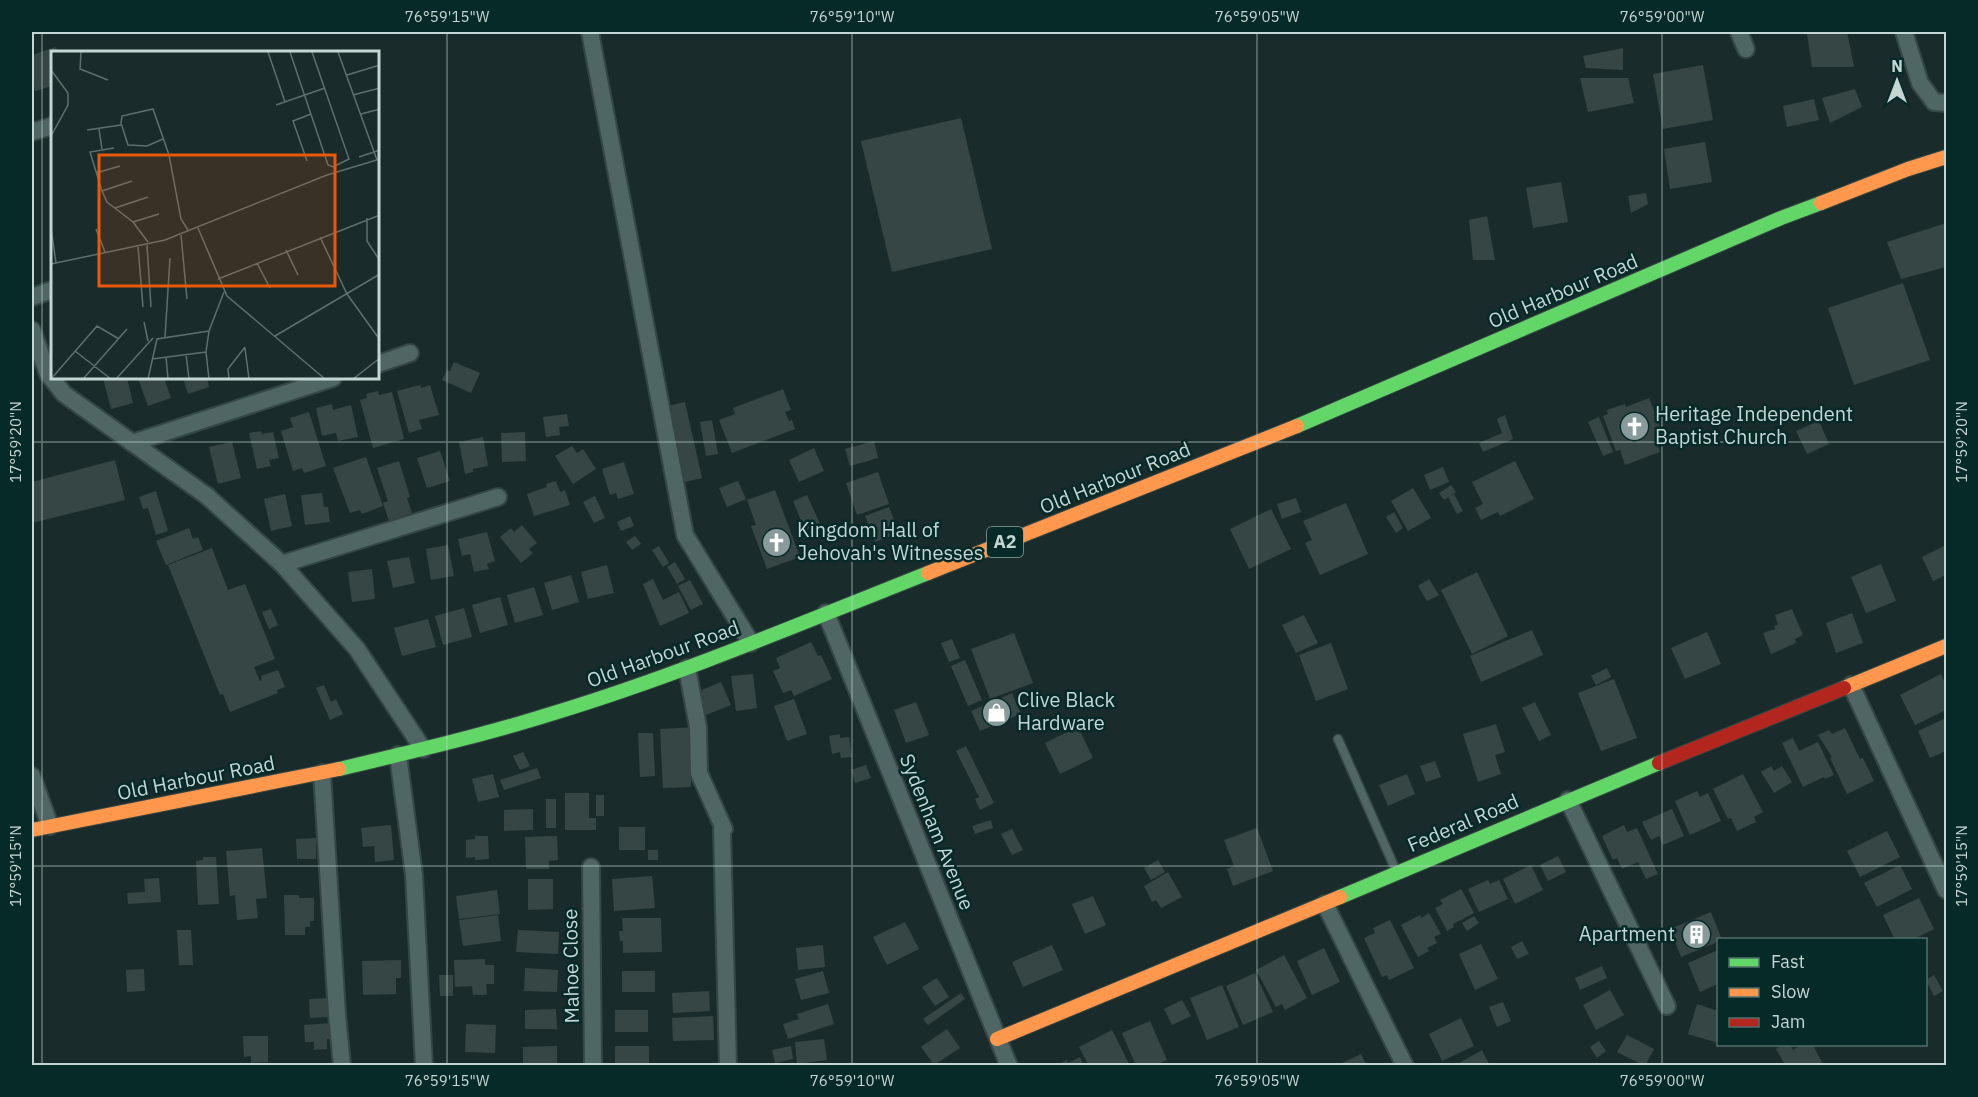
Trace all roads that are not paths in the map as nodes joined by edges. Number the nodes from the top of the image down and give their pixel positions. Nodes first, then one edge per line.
1 (590, 32) edge
2 (1739, 32) edge
3 (1904, 32) edge
4 (1746, 49) dead end
5 (1940, 103) edge
6 (51, 126) edge
7 (32, 132) edge
8 (1947, 157) edge
9 (51, 290) edge
10 (32, 297) edge
11 (32, 330) edge
12 (410, 353) dead end
13 (380, 363) edge
14 (51, 378) edge
15 (53, 380) edge
16 (327, 380) edge
17 (132, 443) junction
18 (498, 497) dead end
19 (282, 564) junction
20 (826, 613) junction
21 (751, 644) junction
22 (1947, 646) edge
23 (687, 669) junction
24 (1851, 685) junction
25 (1338, 739) dead end
26 (423, 749) junction
27 (398, 755) junction
28 (322, 773) junction
29 (32, 776) edge
30 (1568, 800) junction
31 (50, 826) junction
32 (32, 830) edge
33 (591, 867) dead end
34 (1397, 873) junction
35 (1947, 890) edge
36 (1325, 904) junction
37 (1667, 1006) dead end
38 (997, 1039) junction
39 (342, 1065) edge
40 (424, 1065) edge
41 (593, 1065) edge
42 (728, 1065) edge
43 (1009, 1065) edge
44 (1406, 1065) edge

1 - 21 street
2 - 4 street
3 - 5 street
6 - 7 street
8 - 20 main road, Old Harbour Road / A2
9 - 10 street
11 - 14 street
12 - 13 street
15 - 17 street
16 - 17 street
17 - 19 street
18 - 19 street
19 - 26 street
20 - 21 main road, Old Harbour Road / A2
20 - 38 street, Sydenham Avenue
21 - 23 main road, Old Harbour Road / A2
22 - 24 main road, Federal Road
23 - 26 main road, Old Harbour Road / A2
23 - 42 street
24 - 30 main road, Federal Road
24 - 35 street
25 - 34 lane
26 - 27 main road, Old Harbour Road / A2
27 - 28 main road, Old Harbour Road / A2
27 - 40 street
28 - 31 main road, Old Harbour Road / A2
28 - 39 street
29 - 31 street
30 - 34 main road, Federal Road
30 - 37 street
31 - 32 main road, Old Harbour Road / A2
33 - 41 street, Mahoe Close
34 - 36 main road, Federal Road
36 - 38 main road, Federal Road
36 - 44 street
38 - 43 street, Sydenham Avenue

